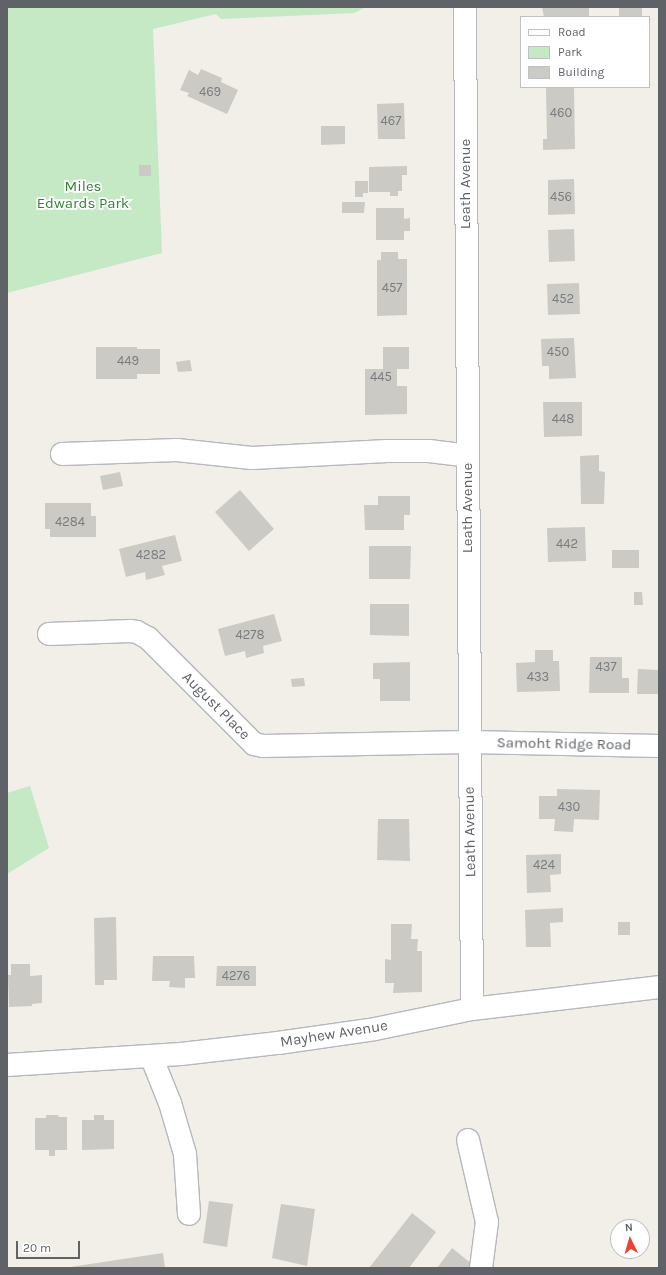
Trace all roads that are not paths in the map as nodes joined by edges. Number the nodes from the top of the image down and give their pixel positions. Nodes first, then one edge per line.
1 (464, 7) edge
2 (62, 454) dead end
3 (467, 456) junction
4 (49, 634) dead end
5 (469, 742) junction
6 (659, 746) edge
7 (659, 987) edge
8 (472, 1009) junction
9 (151, 1056) junction
10 (7, 1065) edge
11 (468, 1140) dead end
12 (189, 1214) dead end
13 (481, 1268) edge

1 - 3 street, Leath Avenue
2 - 3 street
3 - 5 street, Leath Avenue
4 - 5 street, August Place
5 - 6 street, Samoht Ridge Road
5 - 8 street, Leath Avenue
7 - 8 street, Mayhew Avenue
8 - 9 street, Mayhew Avenue
9 - 10 street, Mayhew Avenue
9 - 12 street
11 - 13 street

